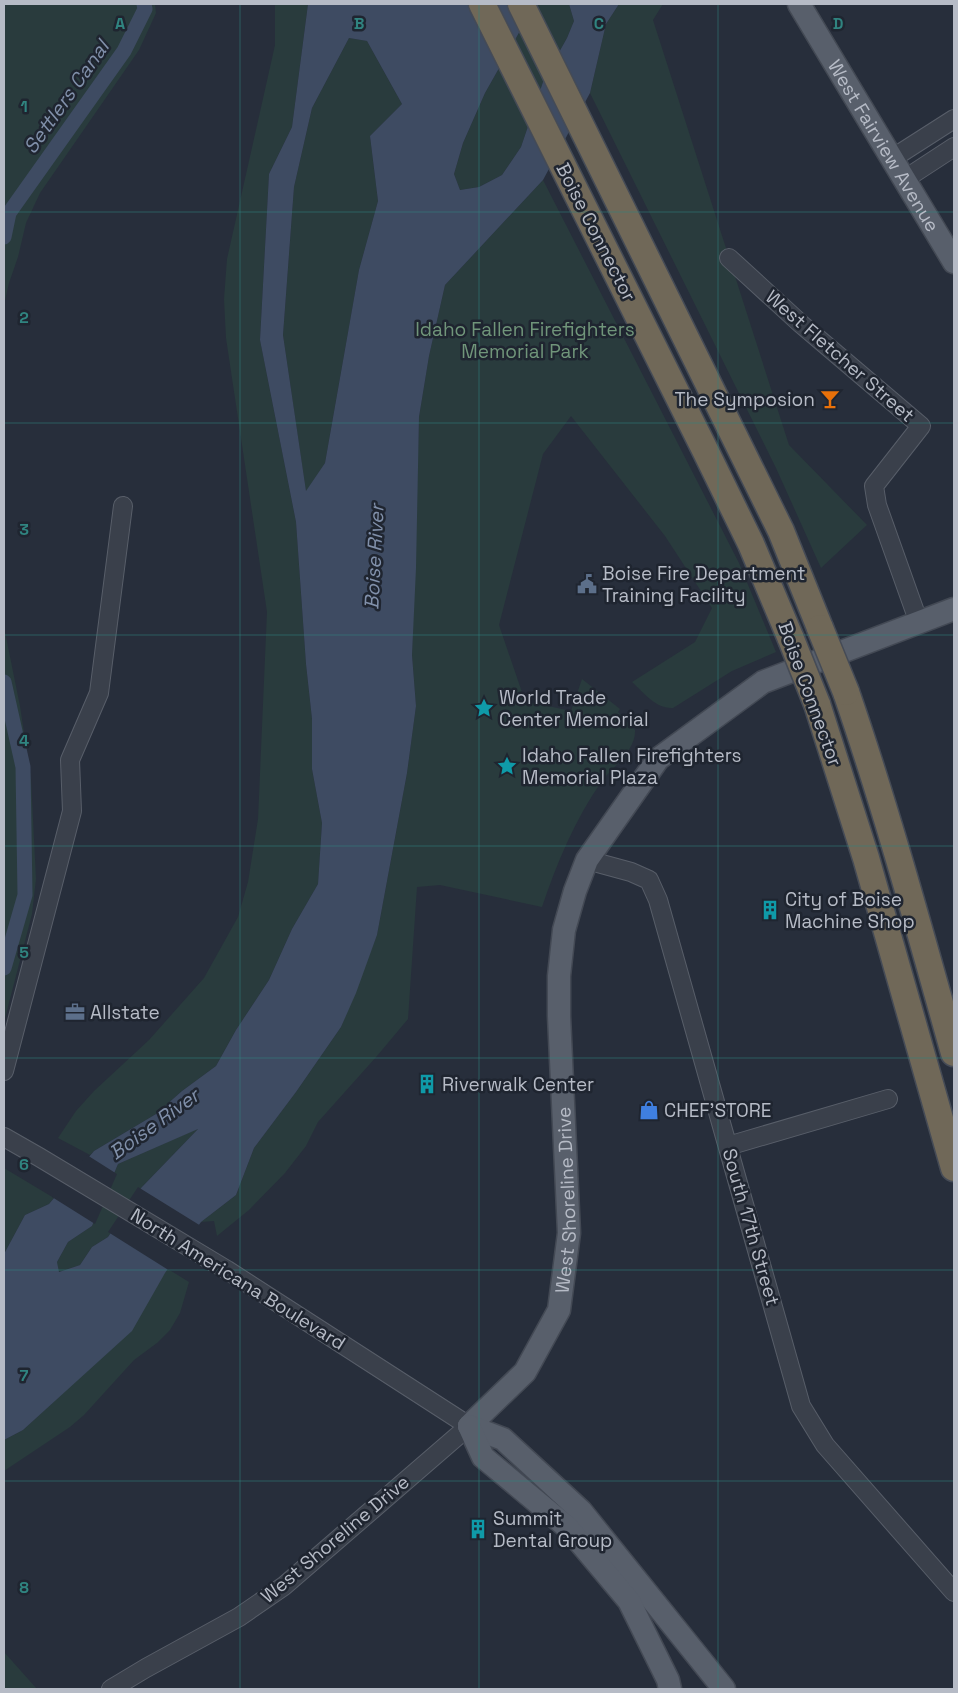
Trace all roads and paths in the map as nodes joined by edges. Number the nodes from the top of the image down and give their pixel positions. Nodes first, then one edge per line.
1 (482, 4) edge
2 (521, 4) edge
3 (800, 4) edge
4 (954, 120) edge
5 (954, 147) edge
6 (893, 158) junction
7 (905, 179) junction
8 (729, 258) dead end
9 (954, 262) edge
10 (123, 506) dead end
11 (954, 609) edge
12 (919, 622) junction
13 (587, 860) junction
14 (954, 1053) edge
15 (4, 1071) edge
16 (888, 1099) dead end
17 (4, 1137) edge
18 (728, 1146) junction
19 (954, 1168) edge
20 (469, 1426) junction
21 (954, 1592) edge
22 (112, 1689) edge
23 (670, 1689) edge
24 (724, 1689) edge

1 - 19 highway, Boise Connector, bridge
2 - 14 highway, Boise Connector, bridge
3 - 6 main road, West Fairview Avenue
4 - 6 street
5 - 7 street
6 - 7 main road, West Fairview Avenue
7 - 9 main road, West Fairview Avenue
8 - 12 street, West Fletcher Street
10 - 15 street
11 - 12 main road, West Shoreline Drive
12 - 13 main road, West Shoreline Drive
13 - 18 street, South 17th Street
13 - 20 main road, West Shoreline Drive
16 - 18 street
17 - 20 street, North Americana Boulevard
18 - 21 street, South 17th Street
20 - 22 street, West Shoreline Drive
20 - 23 main road
20 - 24 main road

